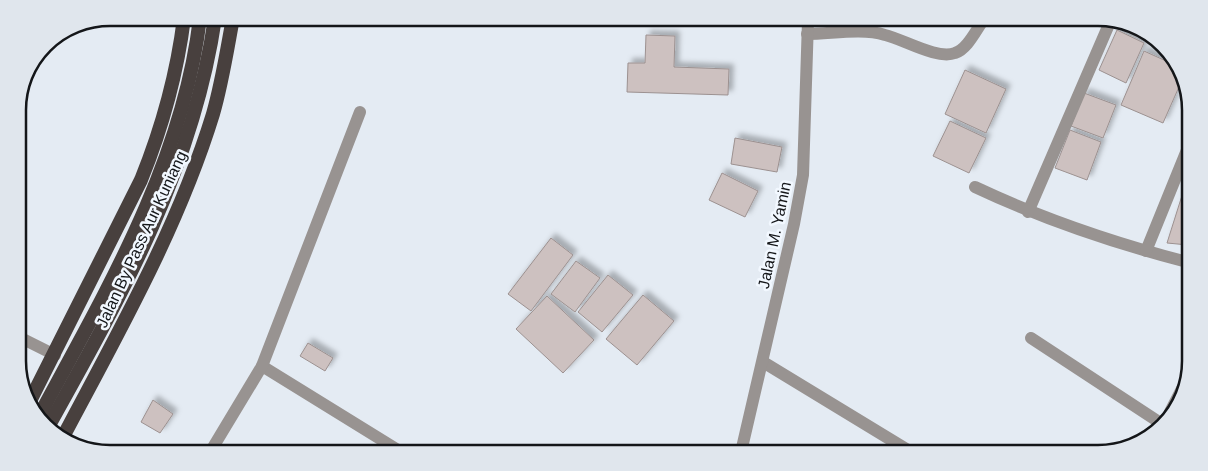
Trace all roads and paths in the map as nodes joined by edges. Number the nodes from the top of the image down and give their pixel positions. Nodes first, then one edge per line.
1 (183, 26) edge
2 (199, 26) edge
3 (214, 26) edge
4 (231, 26) edge
5 (808, 26) edge
6 (979, 26) edge
7 (1108, 27) edge
8 (807, 34) junction
9 (360, 112) dead end
10 (1182, 162) edge
11 (975, 187) dead end
12 (1028, 212) junction
13 (1146, 251) junction
14 (1182, 261) edge
15 (1031, 338) dead end
16 (26, 341) edge
17 (54, 355) junction
18 (763, 362) junction
19 (262, 366) junction
20 (34, 394) edge
21 (42, 410) edge
22 (1157, 420) edge
23 (52, 421) edge
24 (66, 432) edge
25 (214, 445) edge
26 (390, 445) edge
27 (743, 445) edge
28 (899, 445) edge

1 - 17 highway, Jalan By Pass Aur Kuniang
2 - 21 highway, Jalan By Pass Aur Kuniang
3 - 23 highway, Jalan By Pass Aur Kuniang
4 - 24 highway, Jalan By Pass Aur Kuniang
5 - 8 street, Jalan M. Yamin
6 - 8 street
7 - 12 street
8 - 18 street, Jalan M. Yamin
9 - 19 street
10 - 13 street
11 - 12 street
12 - 13 street
13 - 14 street
15 - 22 street
16 - 17 street
17 - 20 highway, Jalan By Pass Aur Kuniang
18 - 27 street, Jalan M. Yamin
18 - 28 street
19 - 25 street
19 - 26 street

